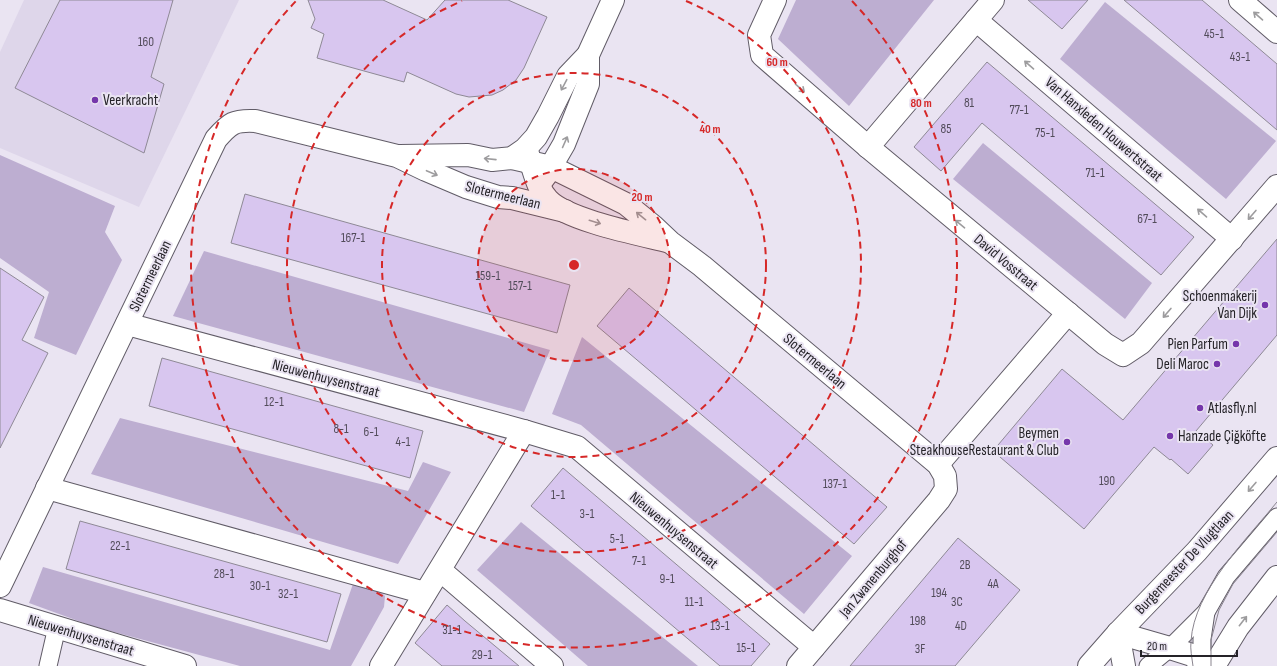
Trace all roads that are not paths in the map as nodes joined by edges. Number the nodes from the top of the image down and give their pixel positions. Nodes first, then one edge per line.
1 (613, 0) edge
2 (775, 0) edge
3 (993, 0) edge
4 (1240, 0) edge
5 (976, 20) junction
6 (1277, 32) edge
7 (588, 55) junction
8 (868, 147) junction
9 (397, 156) junction
10 (531, 164) junction
11 (1277, 186) edge
12 (512, 198) junction
13 (565, 211) junction
14 (1232, 239) junction
15 (670, 242) junction
16 (1068, 314) junction
17 (127, 324) junction
18 (524, 431) junction
19 (1277, 458) edge
20 (938, 464) junction
21 (47, 488) junction
22 (946, 489) joint
23 (1277, 517) edge
24 (440, 570) junction
25 (1277, 577) edge
26 (0, 586) edge
27 (425, 593) junction
28 (0, 610) edge
29 (1206, 612) junction
30 (56, 627) junction
31 (1118, 633) junction
32 (814, 647) junction
33 (1170, 648) junction
34 (179, 665) edge
35 (1205, 665) edge
36 (48, 666) edge
37 (381, 666) edge
38 (552, 666) edge
39 (798, 666) edge
40 (1089, 666) edge
41 (1124, 666) edge
42 (1148, 666) edge

1 - 7 street
2 -> 8 street, David Vosstraat
3 - 5 street
6 -> 4 street
5 - 8 street
14 -> 5 street, Van Hanxleden Houwertstraat
7 -> 10 street
10 -> 7 street
16 -> 8 street, David Vosstraat
10 -> 9 street, Slotermeerlaan
9 -> 12 street, Slotermeerlaan
9 - 17 street, Slotermeerlaan
10 - 12 street
10 - 13 street, Slotermeerlaan
15 -> 10 street, Slotermeerlaan
11 -> 14 street, David Vosstraat
12 - 13 street, Slotermeerlaan
13 -> 15 street, Slotermeerlaan
14 -> 16 street, David Vosstraat
15 - 20 street, Slotermeerlaan
16 - 20 street
17 - 18 street, Nieuwenhuysenstraat
17 - 21 street, Slotermeerlaan
18 - 24 street
18 - 32 street, Nieuwenhuysenstraat
19 -> 31 street, Burgemeester De Vlugtlaan
20 - 22 street, Slotermeerlaan
21 - 26 street, Slotermeerlaan
21 - 27 street
22 - 32 street, Jan Zwanenburghof
23 - 29 lane
24 - 27 street
24 - 38 street
35 -> 25 street
27 - 37 street
28 - 30 street, Nieuwenhuysenstraat
29 - 33 lane
29 - 35 lane
30 - 34 street, Nieuwenhuysenstraat
30 - 36 lane
31 - 33 street
31 - 40 street, Burgemeester De Vlugtlaan
31 - 41 street
32 - 39 street, Jan Zwanenburghof
33 - 35 street
33 - 42 lane

